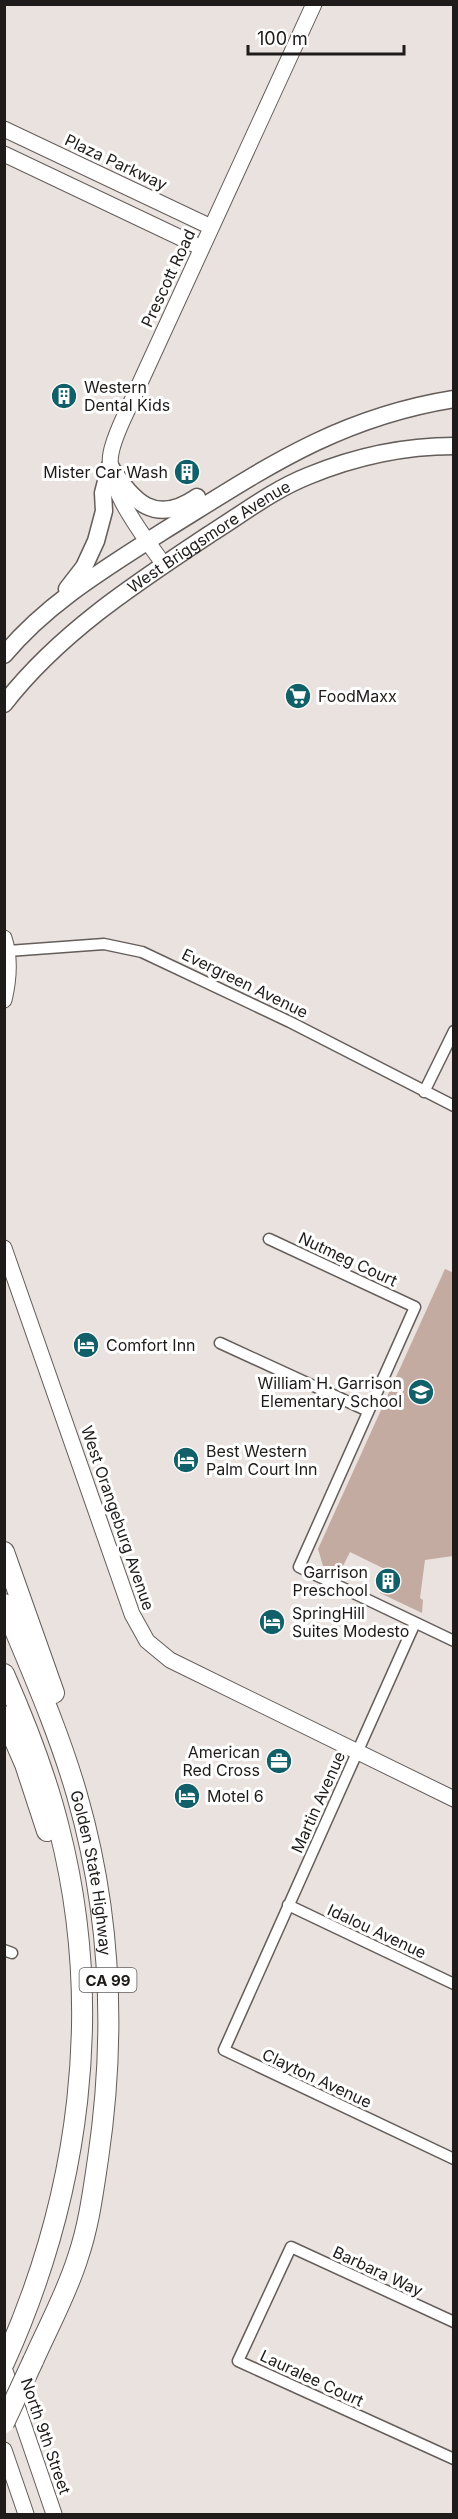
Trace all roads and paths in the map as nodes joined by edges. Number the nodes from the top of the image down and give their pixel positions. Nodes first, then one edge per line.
1 (314, 4) edge
2 (4, 129) edge
3 (4, 154) edge
4 (211, 228) junction
5 (202, 248) junction
6 (453, 399) edge
7 (303, 446) junction
8 (453, 446) edge
9 (110, 466) junction
10 (148, 541) junction
11 (164, 565) junction
12 (51, 608) junction
13 (4, 655) edge
14 (4, 704) edge
15 (6, 945) edge
16 (4, 1000) edge
17 (453, 1031) edge
18 (424, 1092) junction
19 (453, 1106) edge
20 (269, 1239) dead end
21 (4, 1248) edge
22 (220, 1343) dead end
23 (368, 1411) junction
24 (4, 1552) edge
25 (4, 1604) edge
26 (415, 1623) junction
27 (453, 1641) edge
28 (4, 1674) edge
29 (4, 1716) edge
30 (356, 1753) junction
31 (453, 1799) edge
32 (88, 1836) junction
33 (288, 1905) junction
34 (74, 1907) junction
35 (453, 1984) edge
36 (248, 1993) joint
37 (453, 2159) edge
38 (291, 2247) joint
39 (453, 2322) edge
40 (4, 2363) edge
41 (4, 2368) edge
42 (4, 2423) edge
43 (4, 2450) edge
44 (453, 2459) edge
45 (26, 2514) edge
46 (54, 2514) edge

1 - 4 street, Prescott Road
2 - 4 street, Plaza Parkway
3 - 5 street
4 - 5 street, Prescott Road
5 - 9 street, Prescott Road
6 - 7 main road, West Briggsmore Avenue
7 - 9 main road
7 - 10 main road, West Briggsmore Avenue
8 - 11 main road, West Briggsmore Avenue
9 - 10 street, Prescott Road
9 - 12 main road
10 - 11 street, Prescott Road
10 - 12 main road, West Briggsmore Avenue
11 - 14 main road, West Briggsmore Avenue
12 - 13 main road, West Briggsmore Avenue
15 - 16 street
15 - 18 street, Evergreen Avenue
17 - 18 street
18 - 19 street, Evergreen Avenue
20 - 23 street, Nutmeg Court
21 - 30 street, West Orangeburg Avenue
22 - 23 street
23 - 26 street
24 - 32 highway
25 - 32 highway, Golden State Highway / CA 99
26 - 27 street
26 - 30 street, Martin Avenue
28 - 34 highway, Golden State Highway / CA 99
29 - 34 highway
30 - 31 street, West Orangeburg Avenue
30 - 33 street, Martin Avenue
32 - 42 highway, Golden State Highway / CA 99, bridge
33 - 35 street, Idalou Avenue
33 - 36 street, Martin Avenue
34 - 40 highway, Golden State Highway / CA 99
36 - 37 street, Clayton Avenue
38 - 39 street, Barbara Way
38 - 44 street, Lauralee Court
41 - 46 street, North 9th Street
43 - 45 street

